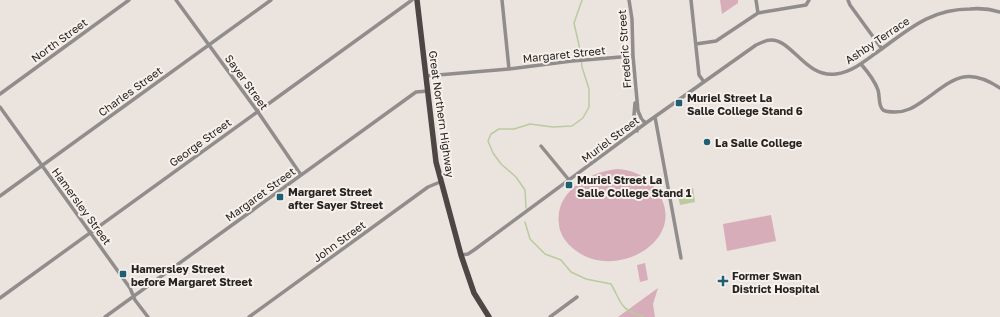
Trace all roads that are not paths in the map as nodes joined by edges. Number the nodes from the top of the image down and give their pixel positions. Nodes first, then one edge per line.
1 (129, 0) edge
2 (176, 0) edge
3 (271, 0) edge
4 (412, 0) edge
5 (418, 0) edge
6 (502, 0) edge
7 (629, 0) edge
8 (691, 0) edge
9 (756, 0) edge
10 (809, 0) edge
11 (848, 0) edge
12 (1000, 12) edge
13 (758, 13) junction
14 (771, 40) joint
15 (696, 44) junction
16 (209, 45) junction
17 (882, 49) junction
18 (633, 56) junction
19 (861, 64) junction
20 (509, 69) junction
21 (426, 76) junction
22 (704, 82) junction
23 (1000, 88) edge
24 (428, 91) junction
25 (0, 94) edge
26 (636, 96) junction
27 (0, 107) edge
28 (258, 112) junction
29 (656, 117) junction
30 (646, 123) junction
31 (637, 131) junction
32 (541, 146) dead end
33 (42, 166) junction
34 (301, 175) junction
35 (569, 180) junction
36 (440, 182) junction
37 (0, 196) edge
38 (90, 233) junction
39 (461, 255) junction
40 (681, 258) dead end
41 (133, 296) junction
42 (577, 297) dead end
43 (0, 298) edge
44 (105, 317) edge
45 (148, 317) edge
46 (249, 317) edge
47 (489, 317) edge
48 (550, 317) edge

1 - 25 street, North Street
2 - 16 street, Sayer Street
3 - 16 street, Charles Street
4 - 28 street, George Street
5 - 21 main road, Great Northern Highway
6 - 20 street
7 - 18 street, Frederic Street
8 - 15 street
9 - 13 street
10 - 13 street
11 - 17 street
12 - 17 street, Ashby Terrace
13 - 15 street
14 - 19 street, Ashby Terrace
14 - 22 street, Muriel Street
15 - 22 street
16 - 28 street, Sayer Street
16 - 33 street, Charles Street
17 - 19 street, Ashby Terrace
18 - 20 street, Margaret Street
18 - 26 street, Frederic Street
19 - 23 street
20 - 21 street, Margaret Street
21 - 24 main road, Great Northern Highway
22 - 29 street, Muriel Street
24 - 34 street, Margaret Street
24 - 36 main road, Great Northern Highway
26 - 30 street, Frederic Street
26 - 31 street, Frederic Street
27 - 33 street, Hamersley Street
28 - 34 street, Sayer Street
28 - 38 street, George Street
29 - 30 street, Muriel Street
29 - 40 street
30 - 31 street, Muriel Street
31 - 35 street, Muriel Street
32 - 35 street
33 - 37 street, Charles Street
33 - 38 street, Hamersley Street
34 - 41 street, Margaret Street
35 - 39 street, Muriel Street
36 - 39 main road, Great Northern Highway
36 - 46 street, John Street
38 - 41 street, Hamersley Street
38 - 43 street, George Street
39 - 47 main road, Great Northern Highway
41 - 44 street, Margaret Street
41 - 45 street, Hamersley Street
42 - 48 street

